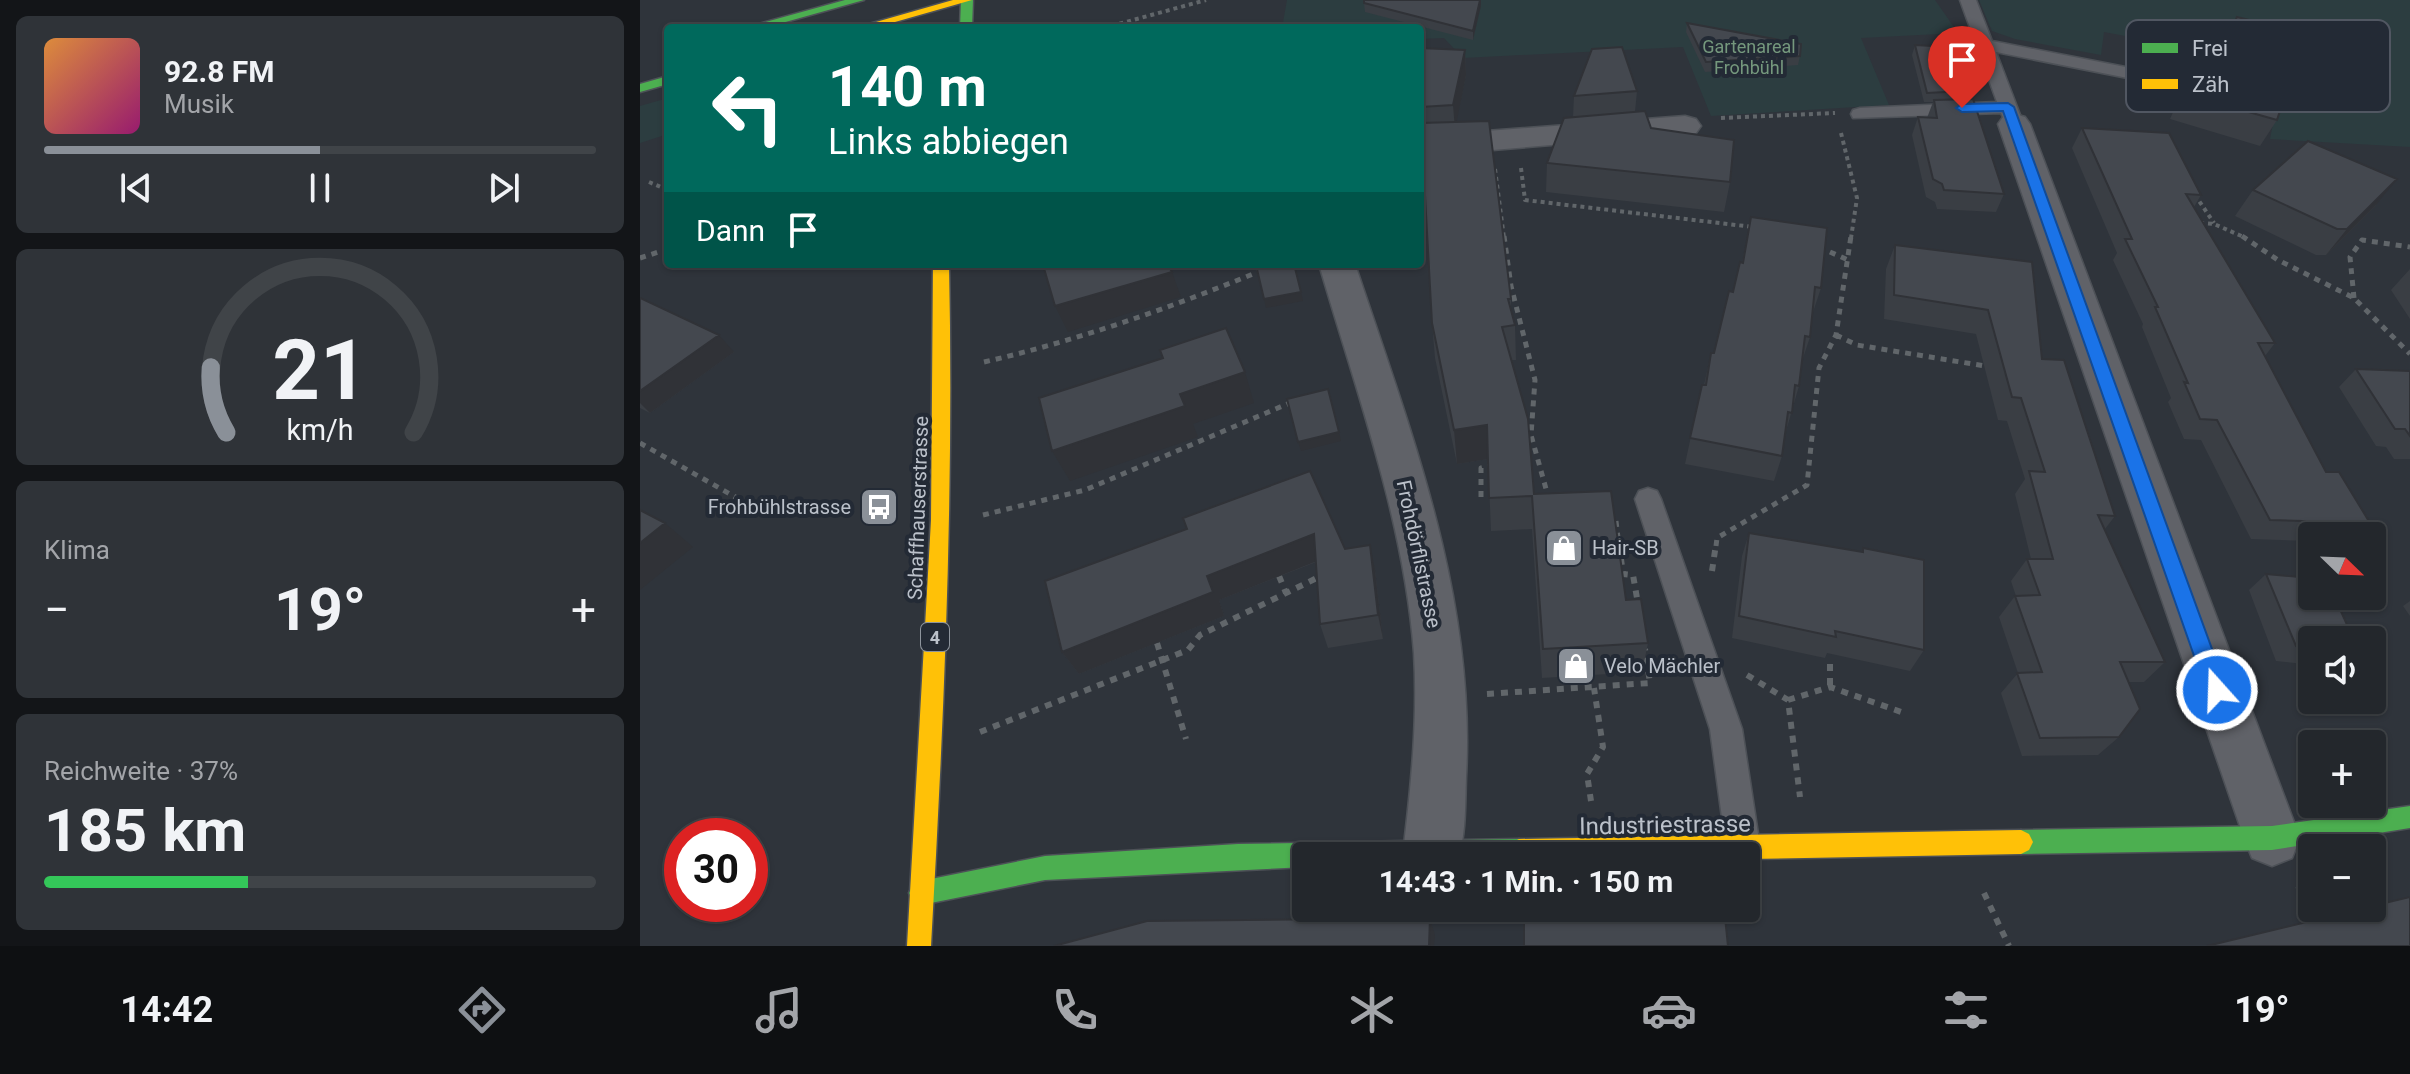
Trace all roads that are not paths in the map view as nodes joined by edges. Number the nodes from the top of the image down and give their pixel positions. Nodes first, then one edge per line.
1 (858, 0) edge
2 (1968, 0) edge
3 (966, 12) edge
4 (765, 24) edge
5 (887, 24) edge
6 (1986, 45) junction
7 (2126, 73) edge
8 (664, 81) edge
9 (640, 88) edge
10 (1860, 114) road end
11 (2011, 115) junction
12 (1685, 126) road end
13 (1424, 146) edge
14 (941, 268) edge
15 (1338, 268) edge
16 (1648, 499) dead end
17 (2410, 817) edge
18 (1433, 842) edge
19 (1742, 842) edge
20 (1760, 847) edge
21 (1292, 855) edge
22 (2281, 857) junction
23 (921, 893) junction
24 (919, 946) edge

1 - 4 main road
2 - 6 lane
3 - 5 main road
6 - 7 lane
6 - 11 lane
8 - 9 main road
10 - 11 lane
11 - 22 street
12 - 13 street
14 - 23 main road, Schaffhauserstrasse / 4
15 - 18 street, Frohdörflistrasse
16 - 19 lane
17 - 22 main road, Industriestrasse
20 - 22 main road, Industriestrasse
21 - 23 main road, Industriestrasse
23 - 24 main road, Schaffhauserstrasse / 4

